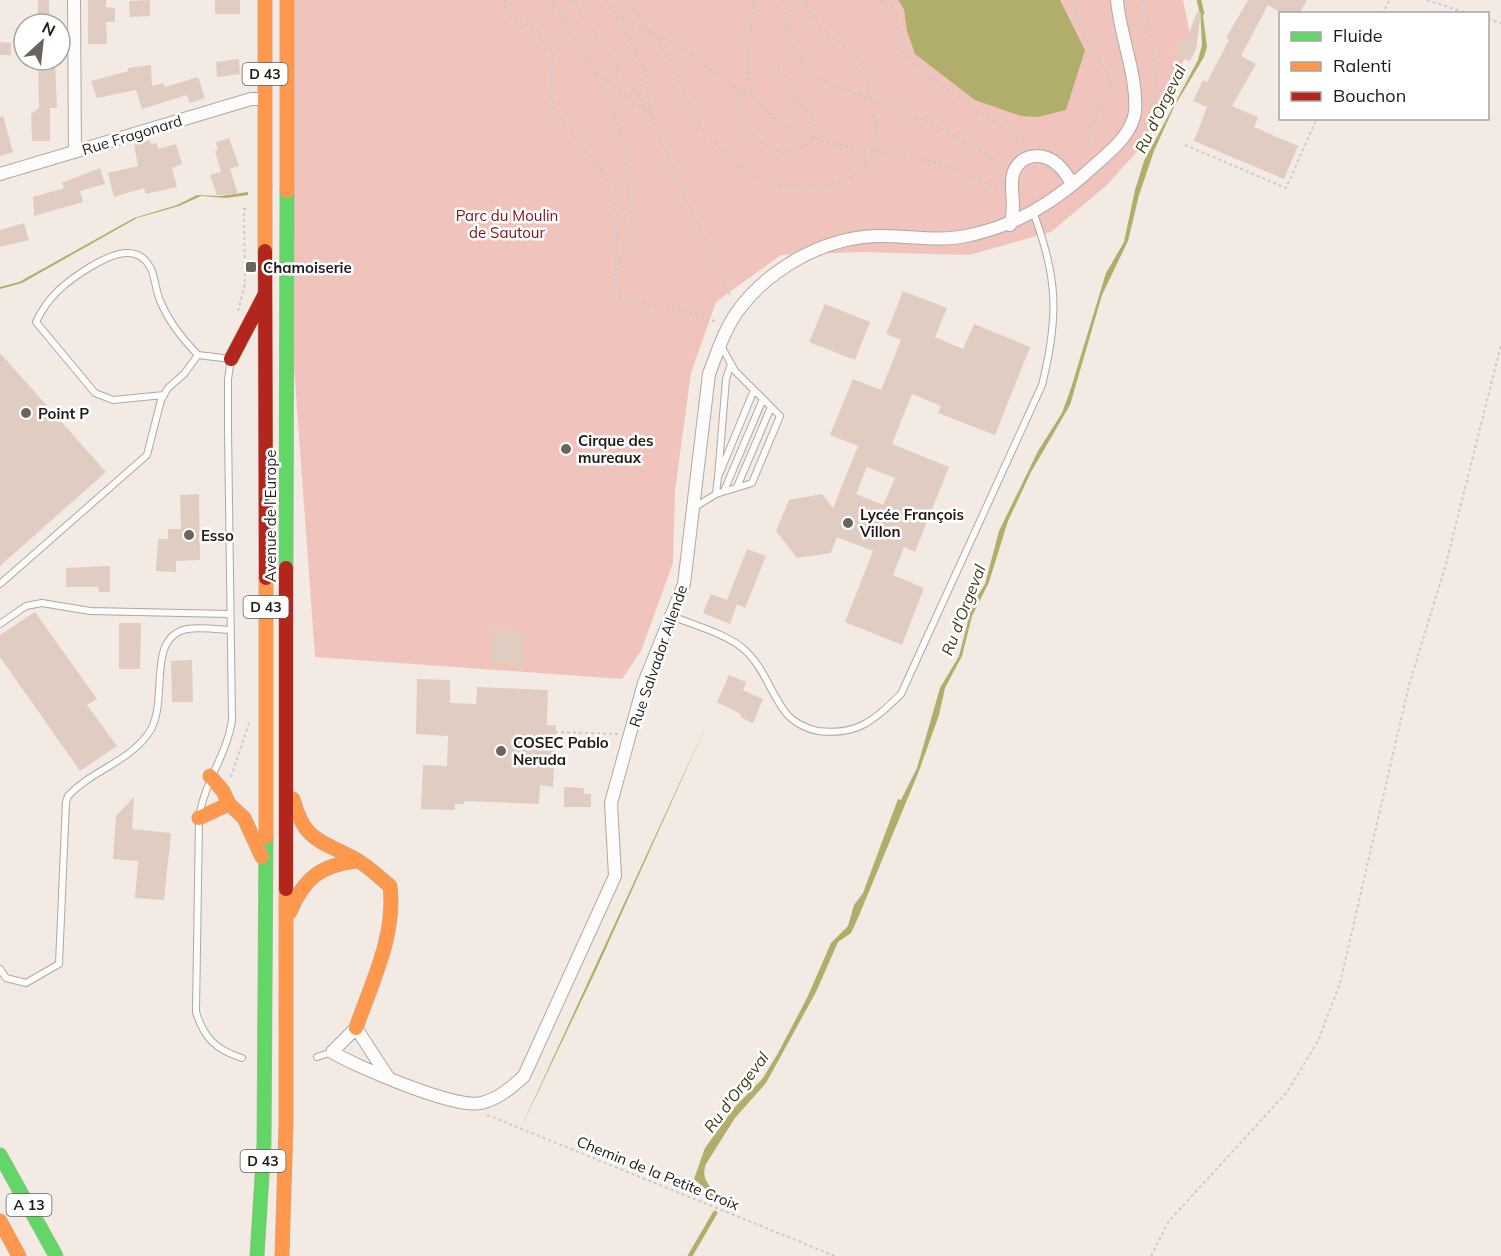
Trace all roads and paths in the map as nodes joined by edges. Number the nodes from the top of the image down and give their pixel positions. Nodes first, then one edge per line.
1 (74, 0) edge
2 (265, 0) edge
3 (287, 0) edge
4 (505, 0) edge
5 (552, 0) edge
6 (572, 0) edge
7 (607, 0) edge
8 (627, 0) edge
9 (753, 0) edge
10 (783, 0) edge
11 (804, 0) edge
12 (880, 0) edge
13 (1072, 0) edge
14 (1117, 0) edge
15 (1427, 0) edge
16 (1464, 12) edge
17 (615, 15) junction
18 (653, 33) junction
19 (791, 44) junction
20 (593, 70) junction
21 (737, 89) junction
22 (753, 94) junction
23 (265, 99) junction
24 (870, 102) junction
25 (650, 114) junction
26 (1316, 120) edge
27 (814, 137) junction
28 (1185, 145) dead end
29 (75, 152) junction
30 (873, 152) junction
31 (1046, 158) junction
32 (1102, 159) junction
33 (1014, 171) junction
34 (0, 174) edge
35 (1073, 184) junction
36 (1015, 196) junction
37 (255, 209) dead end
38 (1033, 212) junction
39 (1010, 225) junction
40 (615, 275) junction
41 (265, 295) junction
42 (738, 311) junction
43 (728, 327) junction
44 (245, 332) junction
45 (720, 343) junction
46 (1501, 345) edge
47 (198, 355) junction
48 (231, 358) junction
49 (731, 364) junction
50 (754, 390) junction
51 (164, 395) junction
52 (763, 399) junction
53 (771, 407) junction
54 (718, 477) junction
55 (737, 487) junction
56 (724, 491) junction
57 (716, 494) junction
58 (694, 508) junction
59 (0, 584) edge
60 (229, 614) junction
61 (672, 616) junction
62 (0, 624) edge
63 (229, 630) junction
64 (249, 722) dead end
65 (555, 732) dead end
66 (629, 738) junction
67 (210, 776) junction
68 (287, 783) junction
69 (226, 797) junction
70 (199, 818) junction
71 (359, 861) junction
72 (266, 866) junction
73 (286, 920) junction
74 (0, 969) edge
75 (357, 1028) junction
76 (332, 1052) junction
77 (317, 1057) dead end
78 (242, 1058) dead end
79 (388, 1077) junction
80 (479, 1103) junction
81 (0, 1155) edge
82 (0, 1221) edge
83 (19, 1256) edge
84 (56, 1256) edge
85 (257, 1256) edge
86 (282, 1256) edge
87 (835, 1256) edge
88 (1151, 1256) edge

1 - 29 street
2 - 23 main road, Avenue de l'Europe / D 43
3 - 68 main road, Avenue de l'Europe / D 43
4 - 40 path
5 - 20 path
6 - 25 path
7 - 17 path
8 - 18 path
9 - 22 path
10 - 19 path
11 - 24 path
12 - 31 path
13 - 32 path
14 - 32 street, Rue Salvador Allende
15 - 16 path
17 - 18 path
17 - 25 path
18 - 21 path
18 - 30 path
19 - 24 path
19 - 27 path
20 - 25 path
20 - 40 path
21 - 22 path
21 - 27 path
22 - 27 path
23 - 29 street, Rue Fragonard
23 - 41 main road, Avenue de l'Europe / D 43
24 - 30 path
24 - 33 path
25 - 42 path
26 - 28 path
27 - 30 path
29 - 34 street, Rue Fragonard
30 - 36 path
31 - 33 street
31 - 35 street
32 - 35 street, Rue Salvador Allende
33 - 36 street
35 - 38 street, Rue Salvador Allende
36 - 39 street
37 - 44 path
38 - 39 street, Rue Salvador Allende
38 - 61 lane
39 - 42 street, Rue Salvador Allende
40 - 43 path
41 - 44 main road
41 - 72 main road, Avenue de l'Europe / D 43
42 - 43 street, Rue Salvador Allende
43 - 45 street, Rue Salvador Allende
44 - 48 main road
45 - 49 lane
45 - 58 street, Rue Salvador Allende
46 - 88 path
47 - 48 lane
47 - 51 lane
47 - 51 lane
48 - 60 lane
49 - 50 lane
49 - 54 lane
50 - 52 lane
50 - 54 lane
51 - 59 lane
52 - 53 lane
52 - 56 lane
53 - 55 lane
53 - 55 lane
54 - 57 lane
55 - 56 lane
56 - 57 lane
57 - 58 lane
58 - 61 street, Rue Salvador Allende
60 - 62 lane
60 - 63 lane
61 - 66 street, Rue Salvador Allende
63 - 67 lane
63 - 74 lane
64 - 69 path
65 - 66 path
66 - 80 street, Rue Salvador Allende
67 - 69 main road
67 - 70 lane
68 - 71 main road
68 - 73 main road, Avenue de l'Europe / D 43
69 - 70 main road
69 - 72 main road
70 - 78 lane
71 - 73 main road
71 - 75 main road
72 - 85 main road, Avenue de l'Europe / D 43
73 - 86 main road, Avenue de l'Europe / D 43
75 - 76 street
75 - 79 street
76 - 77 lane
76 - 79 street, Rue Salvador Allende
79 - 80 street, Rue Salvador Allende
80 - 87 path, Chemin de la Petite Croix
81 - 84 main road, A 13
82 - 83 main road, A 13

